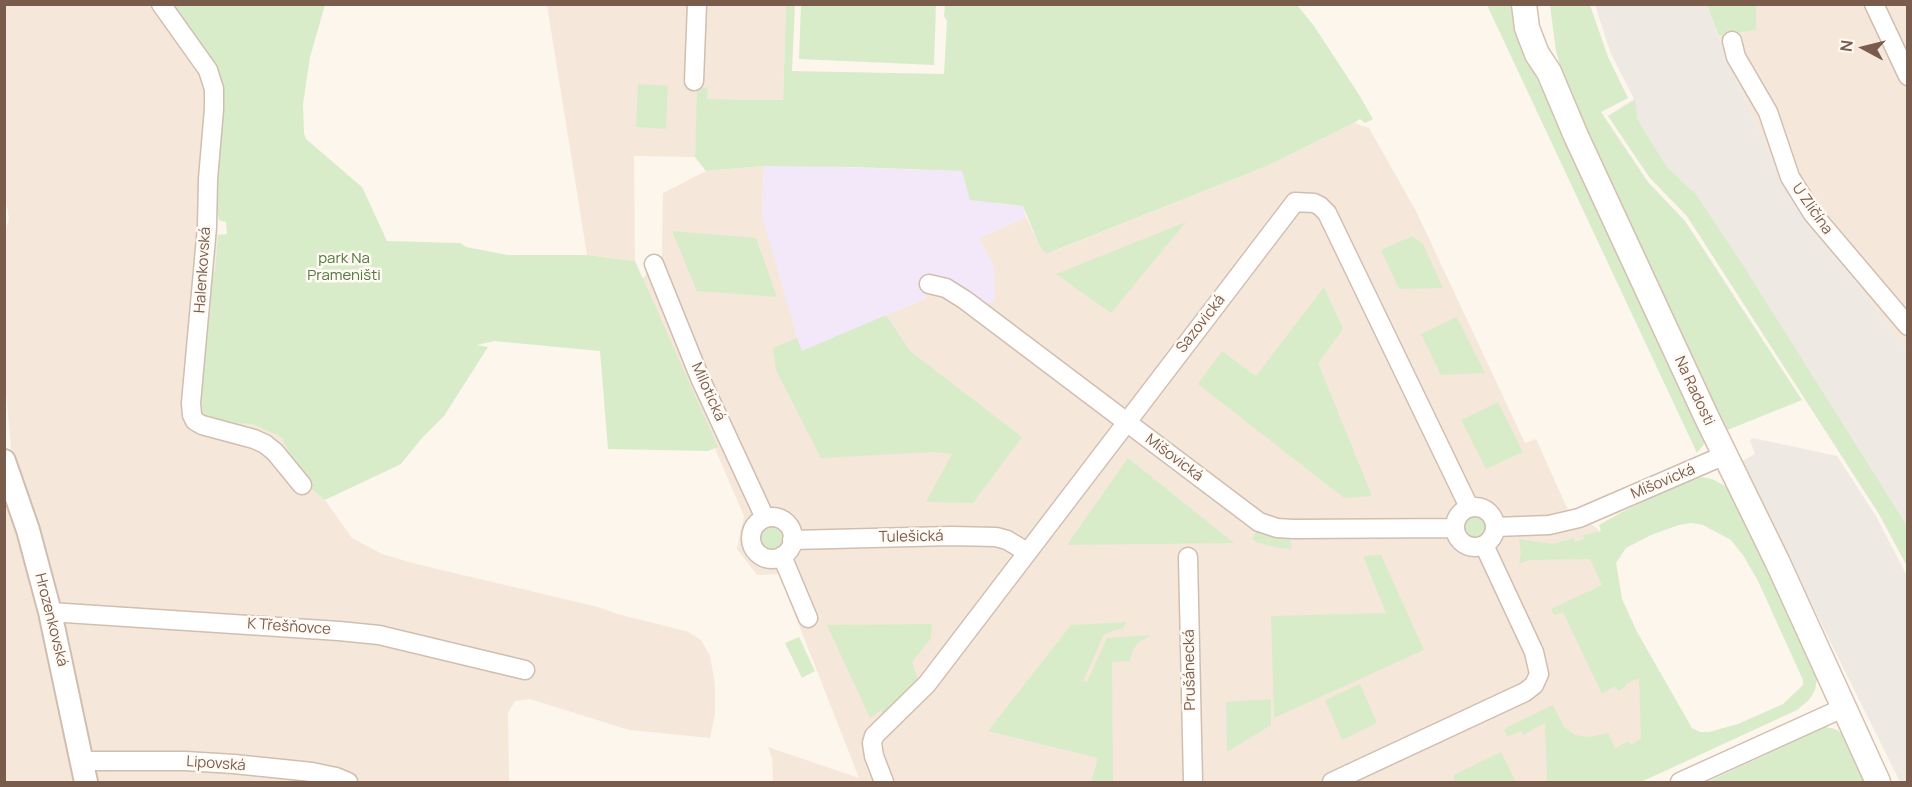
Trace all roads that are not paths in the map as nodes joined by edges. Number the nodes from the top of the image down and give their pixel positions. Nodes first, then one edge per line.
1 (161, 4) edge
2 (697, 4) edge
3 (1524, 4) edge
4 (1540, 4) edge
5 (1874, 4) edge
6 (1732, 41) dead end
7 (1549, 72) junction
8 (1908, 76) edge
9 (694, 81) dead end
10 (654, 264) dead end
11 (929, 284) dead end
12 (1908, 326) edge
13 (1126, 422) junction
14 (1725, 455) junction
15 (5, 464) edge
16 (302, 485) dead end
17 (1468, 507) junction
18 (765, 518) junction
19 (1495, 527) junction
20 (1454, 528) junction
21 (792, 540) junction
22 (1484, 545) junction
23 (1027, 552) junction
24 (782, 556) junction
25 (1188, 557) dead end
26 (50, 612) junction
27 (808, 618) dead end
28 (525, 670) dead end
29 (1843, 708) junction
30 (84, 772) edge
31 (348, 783) edge
32 (884, 783) edge
33 (1193, 783) edge
34 (1332, 783) edge
35 (1680, 783) edge
36 (1878, 783) edge

1 - 16 street, Halenkovská
2 - 9 street
3 - 7 main road, Na Radosti
4 - 7 main road, Na Radosti
5 - 8 street
6 - 12 street, U Zličína
7 - 14 main road, Na Radosti
10 - 18 street, Milotická
11 - 13 street, Míšovická
13 - 17 street, Sazovická
13 - 20 street, Míšovická
13 - 23 street, Sazovická
14 - 19 street, Míšovická
14 - 29 main road, Na Radosti
15 - 26 street, Hrozenkovská
17 - 19 street
17 - 20 street
18 - 21 street
18 - 24 street
19 - 22 street
20 - 22 street
21 - 23 street, Tulešická
21 - 24 street
22 - 34 street
23 - 32 street, Sazovická
24 - 27 street
25 - 33 street, Prušánecká
26 - 28 street, K Třešňovce
26 - 30 street, Hrozenkovská
29 - 35 street
29 - 36 main road, Na Radosti
30 - 31 street, Lipovská

